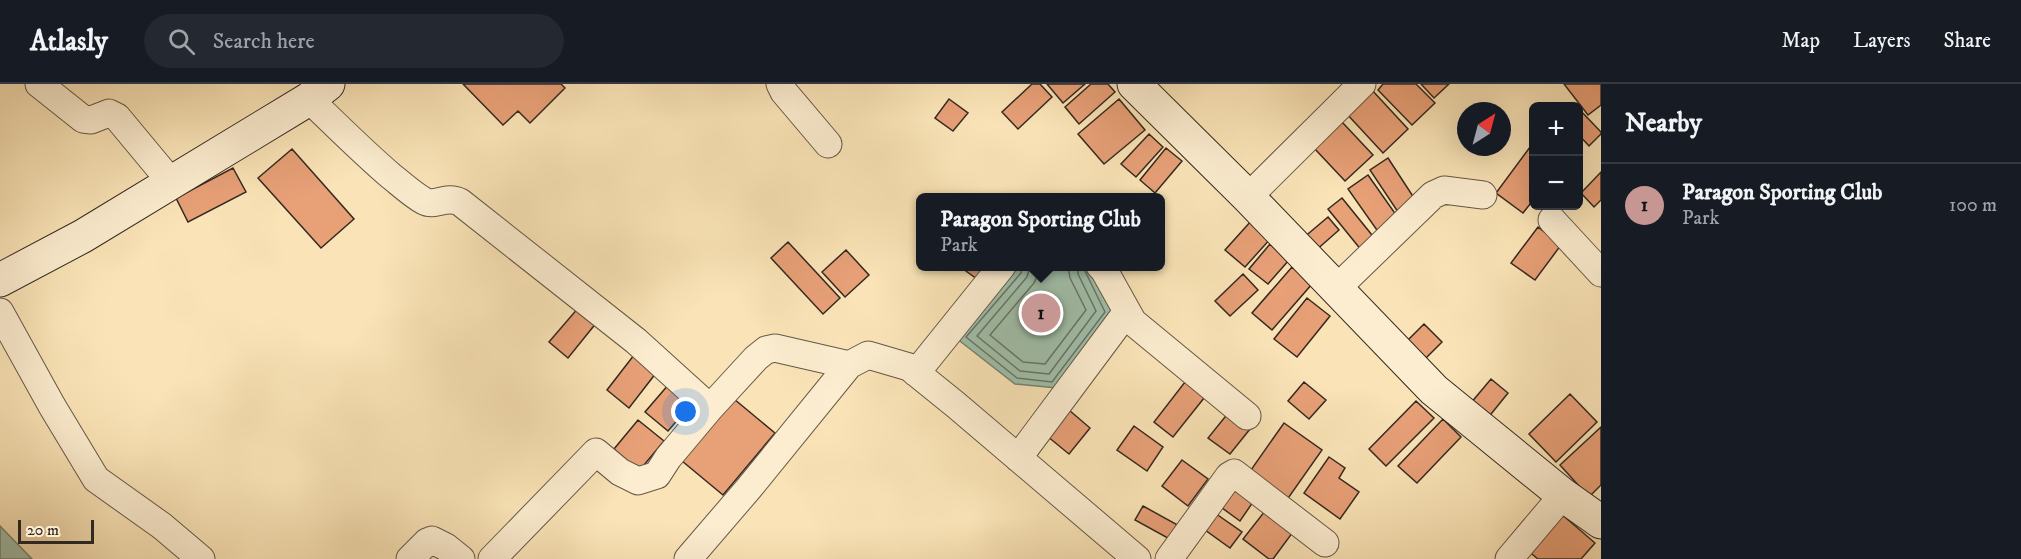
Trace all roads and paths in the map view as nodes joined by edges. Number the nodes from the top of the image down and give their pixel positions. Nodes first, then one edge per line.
1 (39, 84) edge
2 (780, 84) edge
3 (1134, 84) edge
4 (1362, 84) edge
5 (319, 92) edge
6 (828, 144) dead end
7 (171, 182) junction
8 (1483, 195) dead end
9 (1248, 197) junction
10 (1552, 220) dead end
11 (999, 271) edge
12 (1105, 271) edge
13 (1601, 273) edge
14 (0, 280) edge
15 (1336, 289) junction
16 (0, 312) edge
17 (1126, 313) junction
18 (849, 365) junction
19 (916, 373) junction
20 (710, 408) junction
21 (1247, 416) dead end
22 (1018, 458) junction
23 (1563, 495) junction
24 (1601, 522) edge
25 (1325, 543) dead end
26 (201, 559) edge
27 (410, 559) edge
28 (461, 559) edge
29 (492, 559) edge
30 (688, 559) edge
31 (1137, 559) edge
32 (1169, 559) edge
33 (1509, 559) edge

1 - 7 street
2 - 6 street
3 - 9 street
4 - 9 street
5 - 7 street
5 - 20 street
7 - 14 street
8 - 15 street
9 - 15 street
10 - 13 street
11 - 19 street
12 - 17 street
15 - 23 street
16 - 26 street
17 - 21 street
17 - 22 street
18 - 19 street
18 - 20 street
18 - 30 street
19 - 22 street
20 - 29 street
22 - 31 street
23 - 24 street
23 - 33 street
25 - 32 street
27 - 28 street

